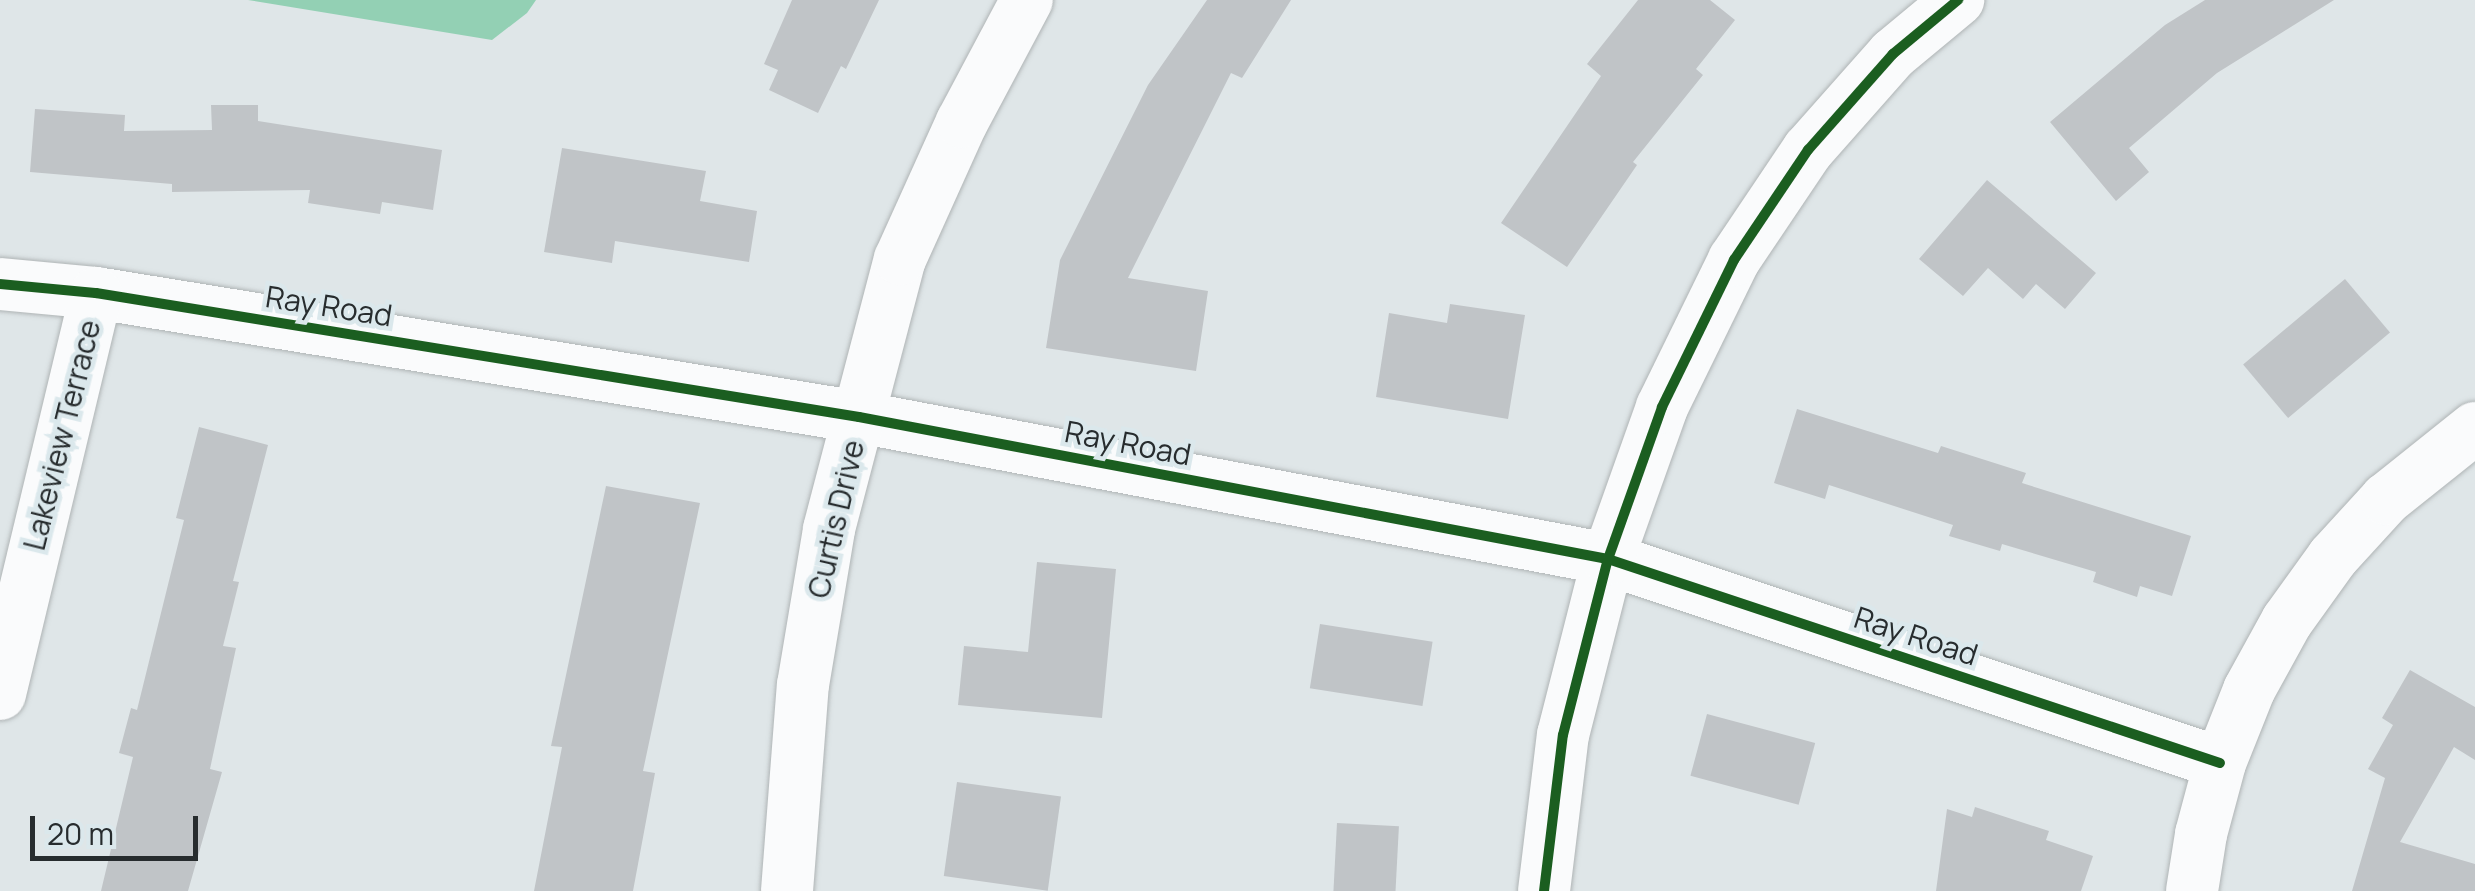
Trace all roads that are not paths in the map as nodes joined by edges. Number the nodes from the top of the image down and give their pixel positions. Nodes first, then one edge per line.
1 (1026, 0) edge
2 (1958, 0) edge
3 (0, 284) edge
4 (96, 293) junction
5 (859, 417) junction
6 (2475, 428) edge
7 (1608, 560) junction
8 (0, 694) edge
9 (2220, 764) junction
10 (788, 891) edge
11 (1544, 891) edge
12 (2192, 891) edge

1 - 5 street, Curtis Drive
2 - 7 street
3 - 4 street, Ray Road
4 - 5 street, Ray Road
4 - 8 street, Lakeview Terrace
5 - 7 street, Ray Road
5 - 10 street, Curtis Drive
6 - 9 street
7 - 9 street, Ray Road
7 - 11 street
9 - 12 street

